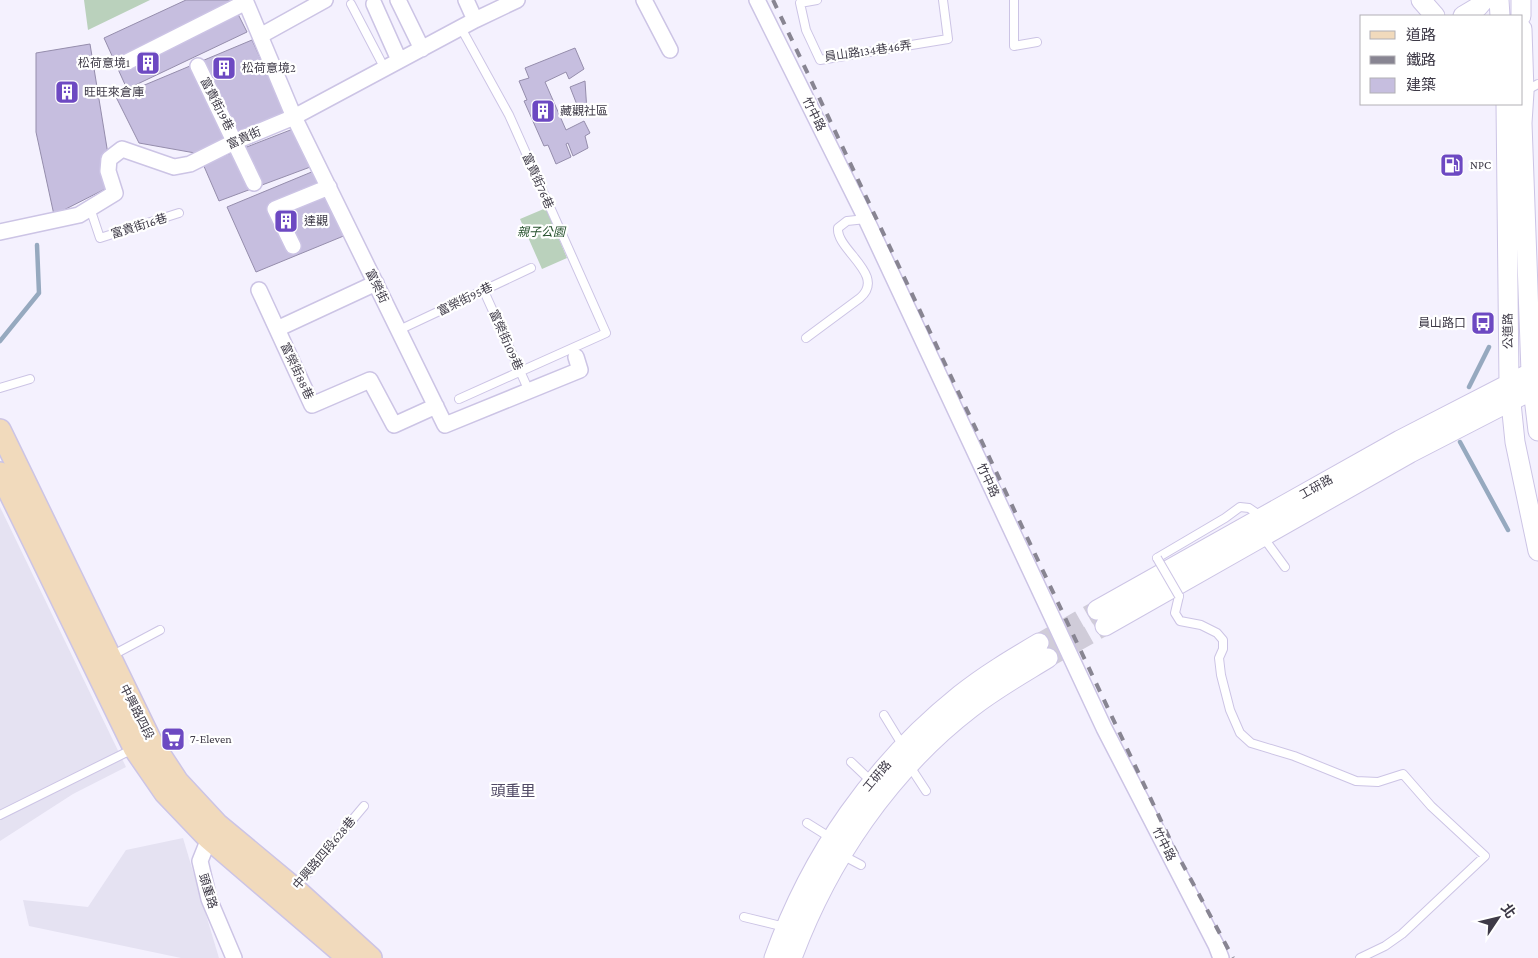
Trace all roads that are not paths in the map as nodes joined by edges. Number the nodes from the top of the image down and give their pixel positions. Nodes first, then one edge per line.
1 (325, 0) edge
2 (398, 0) edge
3 (466, 0) edge
4 (517, 0) edge
5 (644, 0) edge
6 (757, 0) edge
7 (817, 0) edge
8 (942, 0) edge
9 (1014, 0) edge
10 (1421, 0) edge
11 (1484, 0) edge
12 (1499, 0) edge
13 (1520, 0) edge
14 (245, 1) edge
15 (351, 4) dead end
16 (374, 4) dead end
17 (1438, 15) edge
18 (1465, 15) edge
19 (1500, 15) edge
20 (1521, 15) edge
21 (476, 20) junction
22 (461, 28) junction
23 (260, 36) junction
24 (1037, 42) dead end
25 (422, 49) junction
26 (670, 50) dead end
27 (399, 60) junction
28 (127, 62) dead end
29 (198, 66) dead end
30 (385, 69) junction
31 (1516, 105) edge
32 (1518, 105) edge
33 (294, 117) junction
34 (1522, 123) junction
35 (1538, 141) edge
36 (236, 142) junction
37 (254, 183) dead end
38 (329, 187) junction
39 (90, 208) junction
40 (179, 214) dead end
41 (866, 219) junction
42 (0, 232) edge
43 (293, 246) dead end
44 (531, 268) dead end
45 (376, 283) junction
46 (483, 289) junction
47 (259, 290) dead end
48 (277, 329) junction
49 (399, 330) junction
50 (806, 338) dead end
51 (574, 353) junction
52 (519, 372) junction
53 (30, 379) dead end
54 (1535, 379) edge
55 (0, 388) edge
56 (528, 391) junction
57 (1510, 392) junction
58 (459, 399) dead end
59 (436, 406) junction
60 (0, 430) edge
61 (1538, 431) edge
62 (0, 473) edge
63 (1263, 517) junction
64 (1263, 537) junction
65 (1538, 552) edge
66 (1285, 567) dead end
67 (160, 630) dead end
68 (109, 657) junction
69 (884, 715) dead end
70 (143, 744) junction
71 (903, 746) junction
72 (851, 762) dead end
73 (909, 765) junction
74 (871, 781) junction
75 (926, 791) dead end
76 (364, 806) dead end
77 (0, 815) edge
78 (808, 823) dead end
79 (213, 831) junction
80 (831, 839) junction
81 (842, 855) junction
82 (861, 865) dead end
83 (289, 894) junction
84 (744, 917) dead end
85 (785, 927) junction
86 (234, 958) edge
87 (348, 958) edge
88 (371, 958) edge
89 (774, 958) edge
90 (792, 958) edge
91 (1221, 958) edge
92 (1360, 958) edge

1 - 23 street
2 - 25 street
3 - 21 street
4 - 21 street, 富貴街
5 - 26 street
6 - 41 street, 竹中路
7 - 8 lane, 員山路134巷46弄
9 - 24 lane
10 - 17 street
11 - 18 street
12 - 19 street
13 - 20 street
14 - 23 street, 富榮街
14 - 28 street
15 - 30 lane
16 - 27 street
21 - 22 street, 富貴街
22 - 25 street, 富貴街
22 - 51 lane, 富貴街76巷
23 - 33 street, 富榮街
25 - 27 street, 富貴街
27 - 30 street, 富貴街
29 - 36 street, 富貴街19巷
30 - 33 street, 富貴街
31 - 57 street, 公道路
32 - 34 street, 公道路
33 - 36 street, 富貴街
33 - 38 street, 富榮街
34 - 35 street
34 - 54 street, 公道路
36 - 37 street, 富貴街19巷
36 - 39 street, 富貴街
38 - 43 street
38 - 45 street, 富榮街
39 - 40 lane, 富貴街16巷
39 - 42 street, 富貴街
41 - 50 lane
41 - 91 street, 竹中路
44 - 46 lane, 富榮街95巷
45 - 48 street, 富榮街88巷
45 - 49 street, 富榮街
46 - 49 lane, 富榮街95巷
46 - 52 lane, 富榮街109巷
47 - 48 street, 富榮街88巷
48 - 59 street, 富榮街88巷
49 - 59 street, 富榮街
51 - 52 lane, 富貴街76巷
51 - 56 street, 富榮街
52 - 56 lane, 富榮街109巷
52 - 58 lane, 富貴街76巷
53 - 55 lane
54 - 57 street, 工研路
54 - 61 street, 公道路
56 - 59 street, 富榮街
57 - 63 street, 工研路
57 - 64 street, 工研路
57 - 65 street, 公道路
60 - 68 main road, 中興路四段
62 - 70 main road, 中興路四段
63 - 64 street, 工研路
63 - 92 lane, bridge
64 - 66 lane
67 - 68 lane
68 - 70 main road, 中興路四段
69 - 71 lane
70 - 77 lane
70 - 79 main road, 中興路四段
71 - 73 street, 工研路
71 - 74 street, 工研路
72 - 74 lane
73 - 75 lane
73 - 81 street, 工研路
74 - 80 street, 工研路
76 - 83 lane, 中興路四段628巷
78 - 80 lane
79 - 83 main road, 中興路四段
79 - 86 street, 頭重路
80 - 85 street, 工研路
81 - 82 lane
81 - 90 street, 工研路
83 - 87 main road, 中興路四段
83 - 88 main road, 中興路四段
84 - 85 lane
85 - 89 street, 工研路

